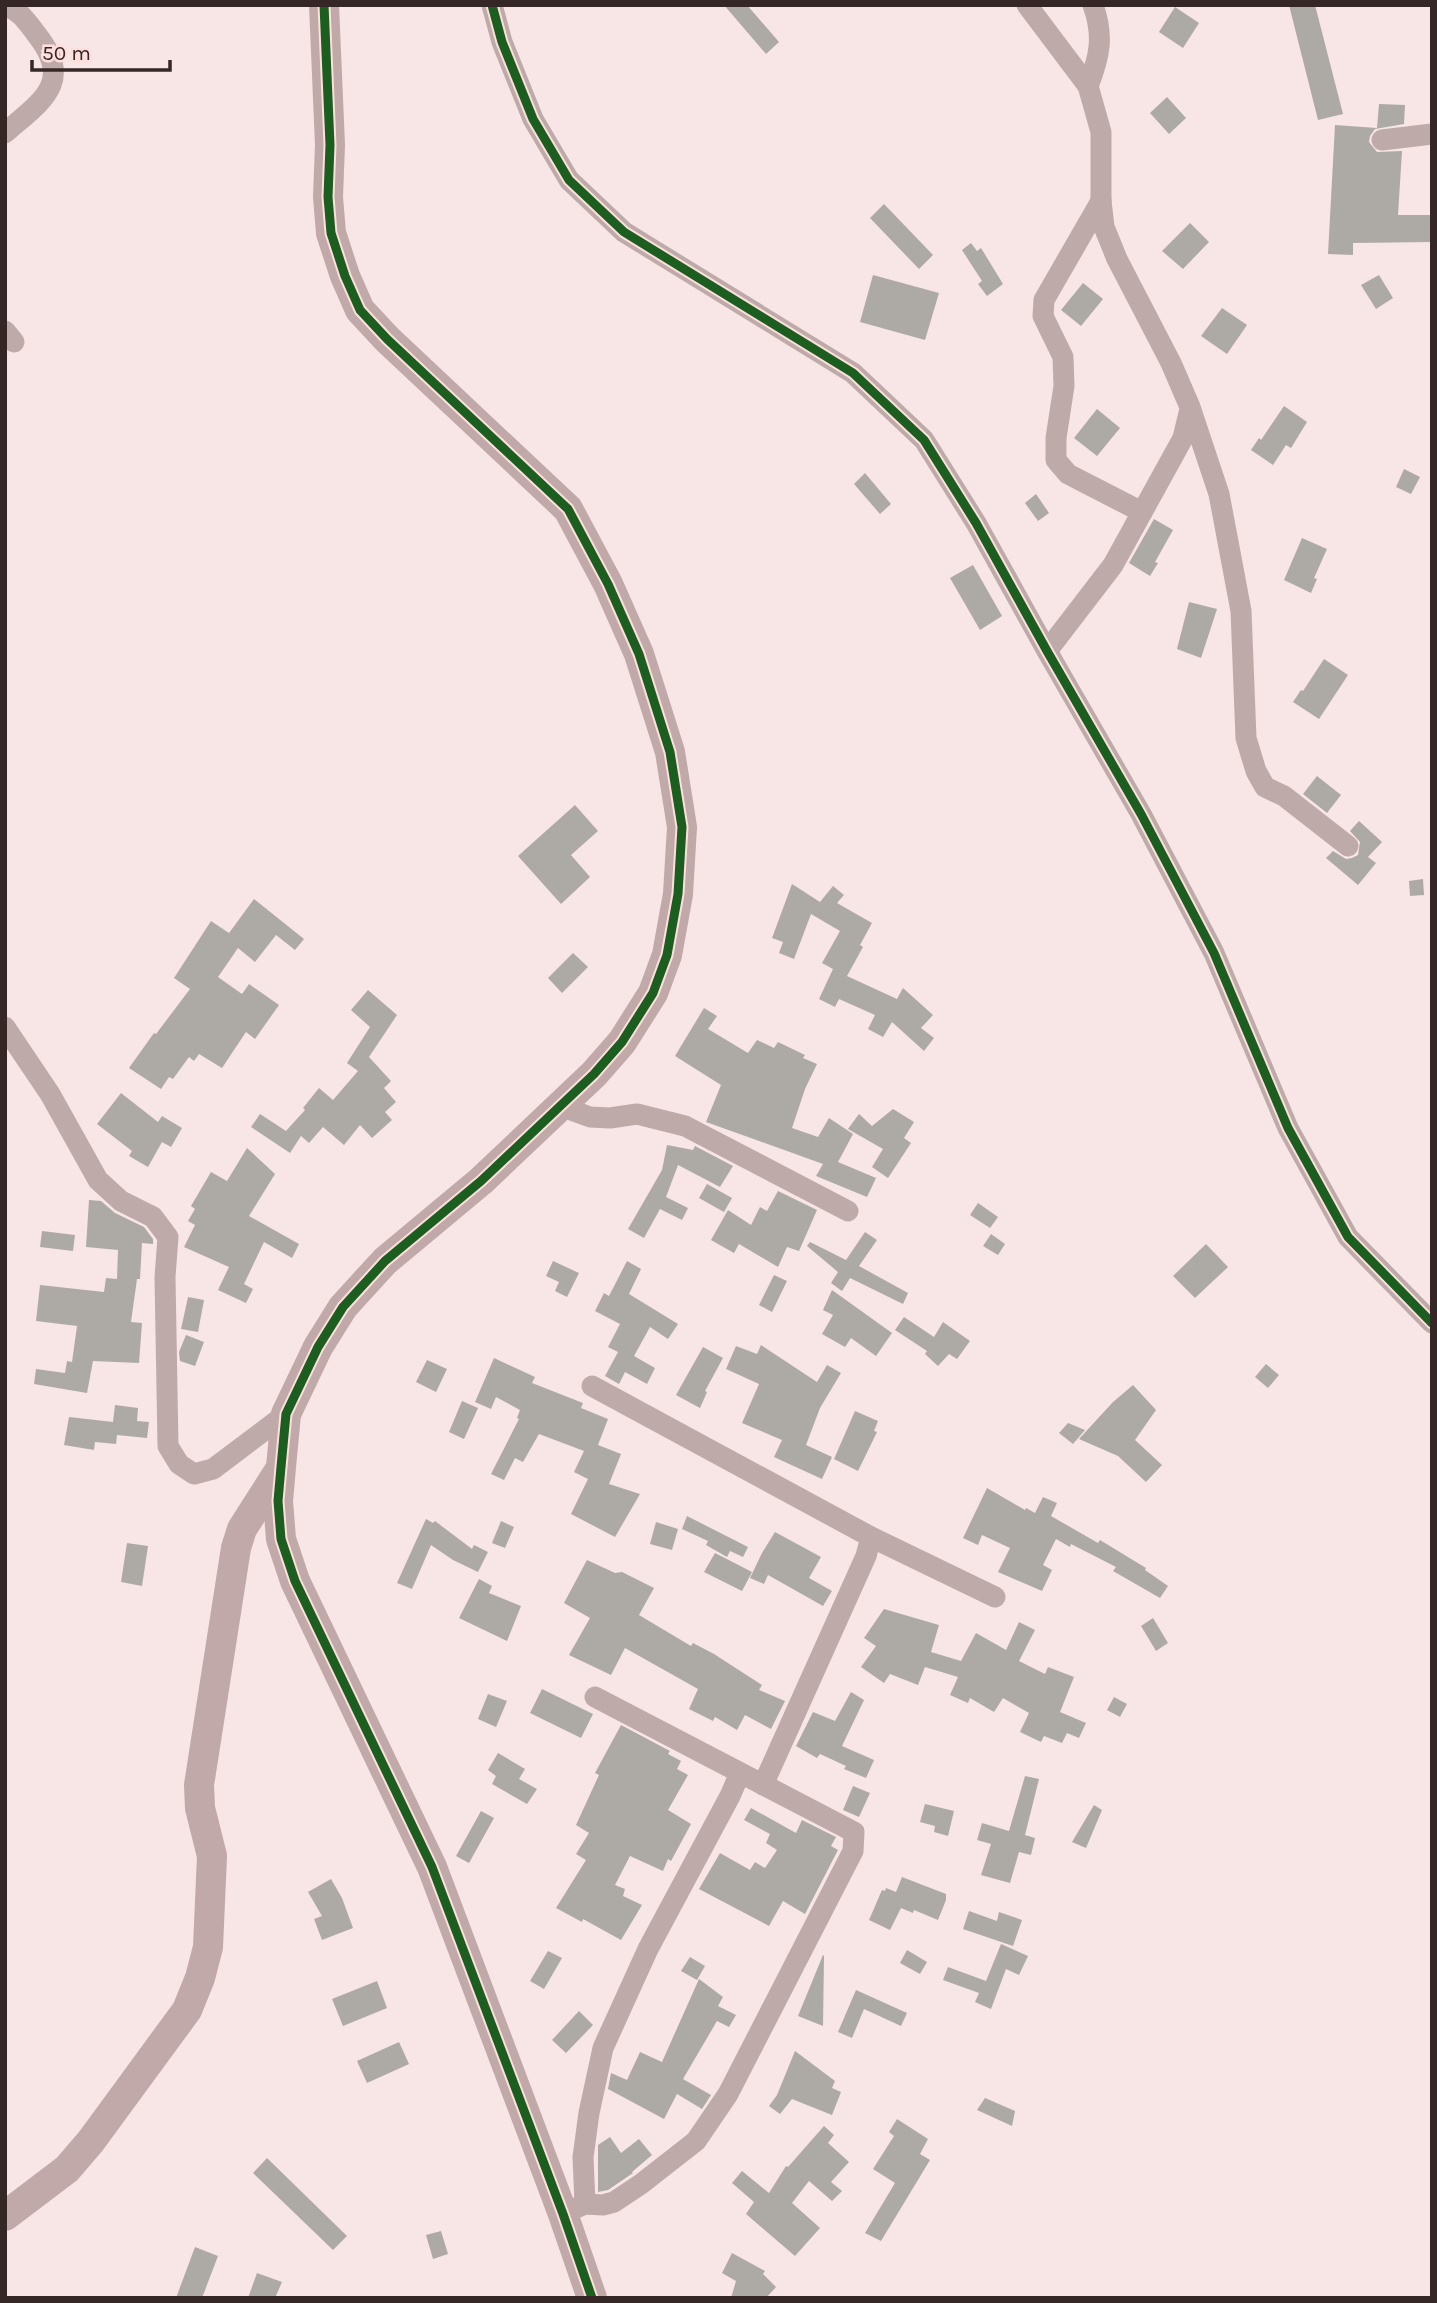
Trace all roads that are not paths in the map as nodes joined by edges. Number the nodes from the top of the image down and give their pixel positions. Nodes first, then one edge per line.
1 (324, 5) edge
2 (492, 5) edge
3 (1027, 5) edge
4 (5, 6) edge
5 (1096, 6) edge
6 (1088, 86) junction
7 (5, 133) edge
8 (1432, 134) edge
9 (1382, 140) dead end
10 (1101, 201) junction
11 (1190, 407) junction
12 (1142, 512) junction
13 (1047, 651) junction
14 (1348, 846) dead end
15 (5, 1027) edge
16 (560, 1106) junction
17 (849, 1211) dead end
18 (1432, 1323) edge
19 (593, 1386) dead end
20 (286, 1414) junction
21 (281, 1467) junction
22 (871, 1537) junction
23 (995, 1597) dead end
24 (595, 1697) dead end
25 (740, 1773) junction
26 (762, 1785) junction
27 (574, 2209) junction
28 (5, 2216) edge
29 (592, 2298) edge

1 - 16 street
2 - 13 street
3 - 6 street
4 - 7 street
5 - 6 street
6 - 10 street
8 - 9 street
10 - 11 street
10 - 12 street
11 - 12 street
11 - 14 street
12 - 13 street
13 - 18 street
15 - 20 street
16 - 17 street
16 - 20 street
19 - 22 street
20 - 21 street
21 - 27 street
21 - 28 street
22 - 23 street
22 - 26 street
24 - 25 street
25 - 26 street
25 - 27 street
26 - 27 street
27 - 29 street

